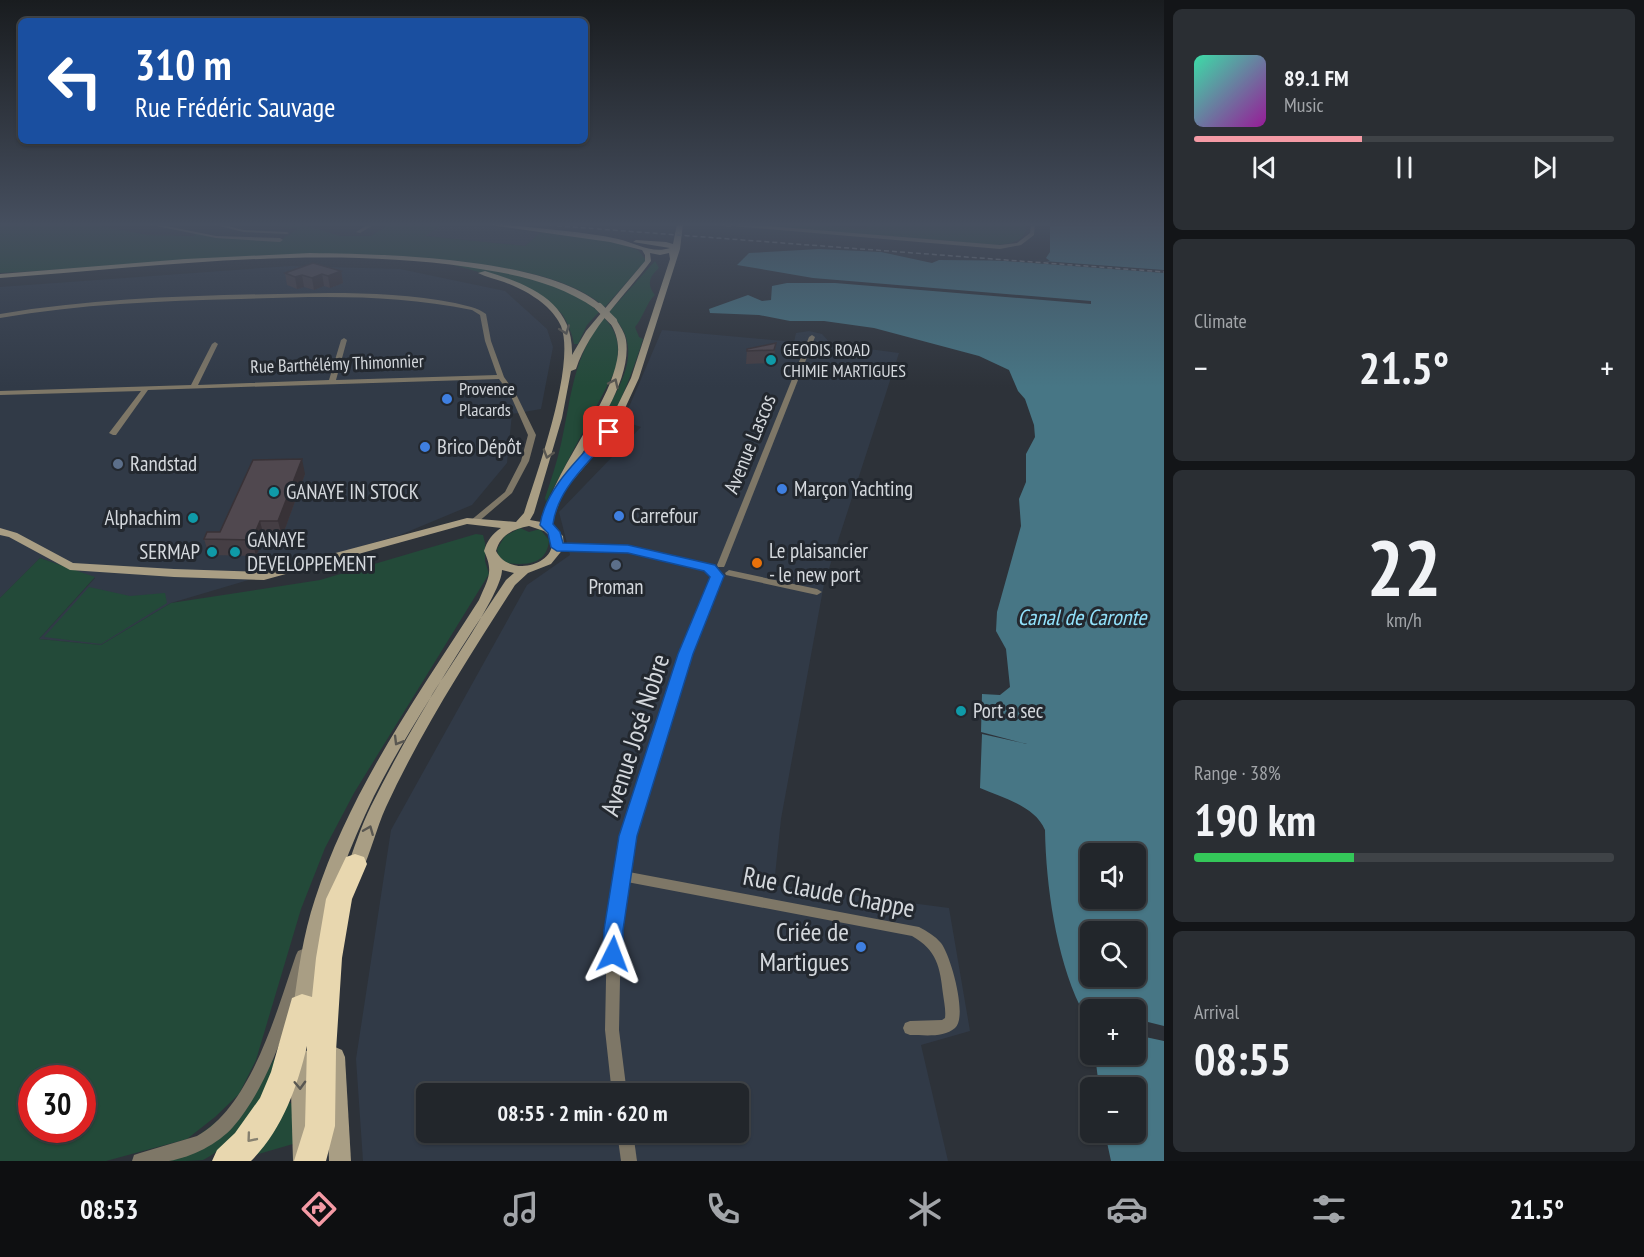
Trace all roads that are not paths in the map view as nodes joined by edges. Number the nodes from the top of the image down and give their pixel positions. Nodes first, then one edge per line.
1 (499, 278) edge
2 (535, 278) edge
3 (636, 278) edge
4 (667, 278) edge
5 (0, 316) edge
6 (812, 337) dead end
7 (344, 339) dead end
8 (214, 344) dead end
9 (501, 377) junction
10 (332, 383) junction
11 (194, 387) junction
12 (146, 389) junction
13 (0, 393) edge
14 (562, 397) junction
15 (113, 433) dead end
16 (558, 491) junction
17 (508, 493) junction
18 (470, 521) junction
19 (499, 525) junction
20 (517, 525) junction
21 (546, 525) junction
22 (0, 531) edge
23 (495, 537) junction
24 (557, 547) junction
25 (496, 563) junction
26 (524, 570) junction
27 (720, 570) junction
28 (817, 592) dead end
29 (355, 864) junction
30 (622, 876) junction
31 (320, 905) junction
32 (302, 1007) junction
33 (910, 1028) dead end
34 (619, 1083) edge
35 (627, 1143) edge
36 (140, 1161) edge
37 (228, 1161) edge
38 (304, 1161) edge
39 (310, 1161) edge
40 (340, 1161) edge
41 (629, 1161) edge

1 -> 14 main road
16 -> 2 main road, bridge
3 - 14 main road
4 - 16 main road
5 - 9 street
6 - 27 street, Avenue Lascos
7 - 10 street
8 - 11 street
9 - 10 street, Rue Barthélémy Thimonnier
9 - 17 street
10 - 11 street, Rue Barthélémy Thimonnier
11 - 12 street, Rue Barthélémy Thimonnier
12 - 13 street, Rue Barthélémy Thimonnier
12 - 15 street
14 -> 20 main road
16 - 21 main road
17 - 18 street
17 - 19 street
18 - 19 main road
18 - 22 main road
18 - 23 main road
19 - 20 main road
20 - 21 main road
20 - 23 main road
21 - 24 main road
23 - 25 main road
24 - 26 main road
24 - 27 street
25 - 26 main road
25 -> 31 main road
29 -> 26 main road
27 - 28 street
27 - 30 street, Avenue José Nobre
29 - 39 highway
29 - 40 main road
30 - 33 street, Rue Claude Chappe
30 - 34 street, Avenue José Nobre
31 - 32 main road
31 - 36 street
32 -> 37 highway
32 -> 38 main road
35 - 41 street

